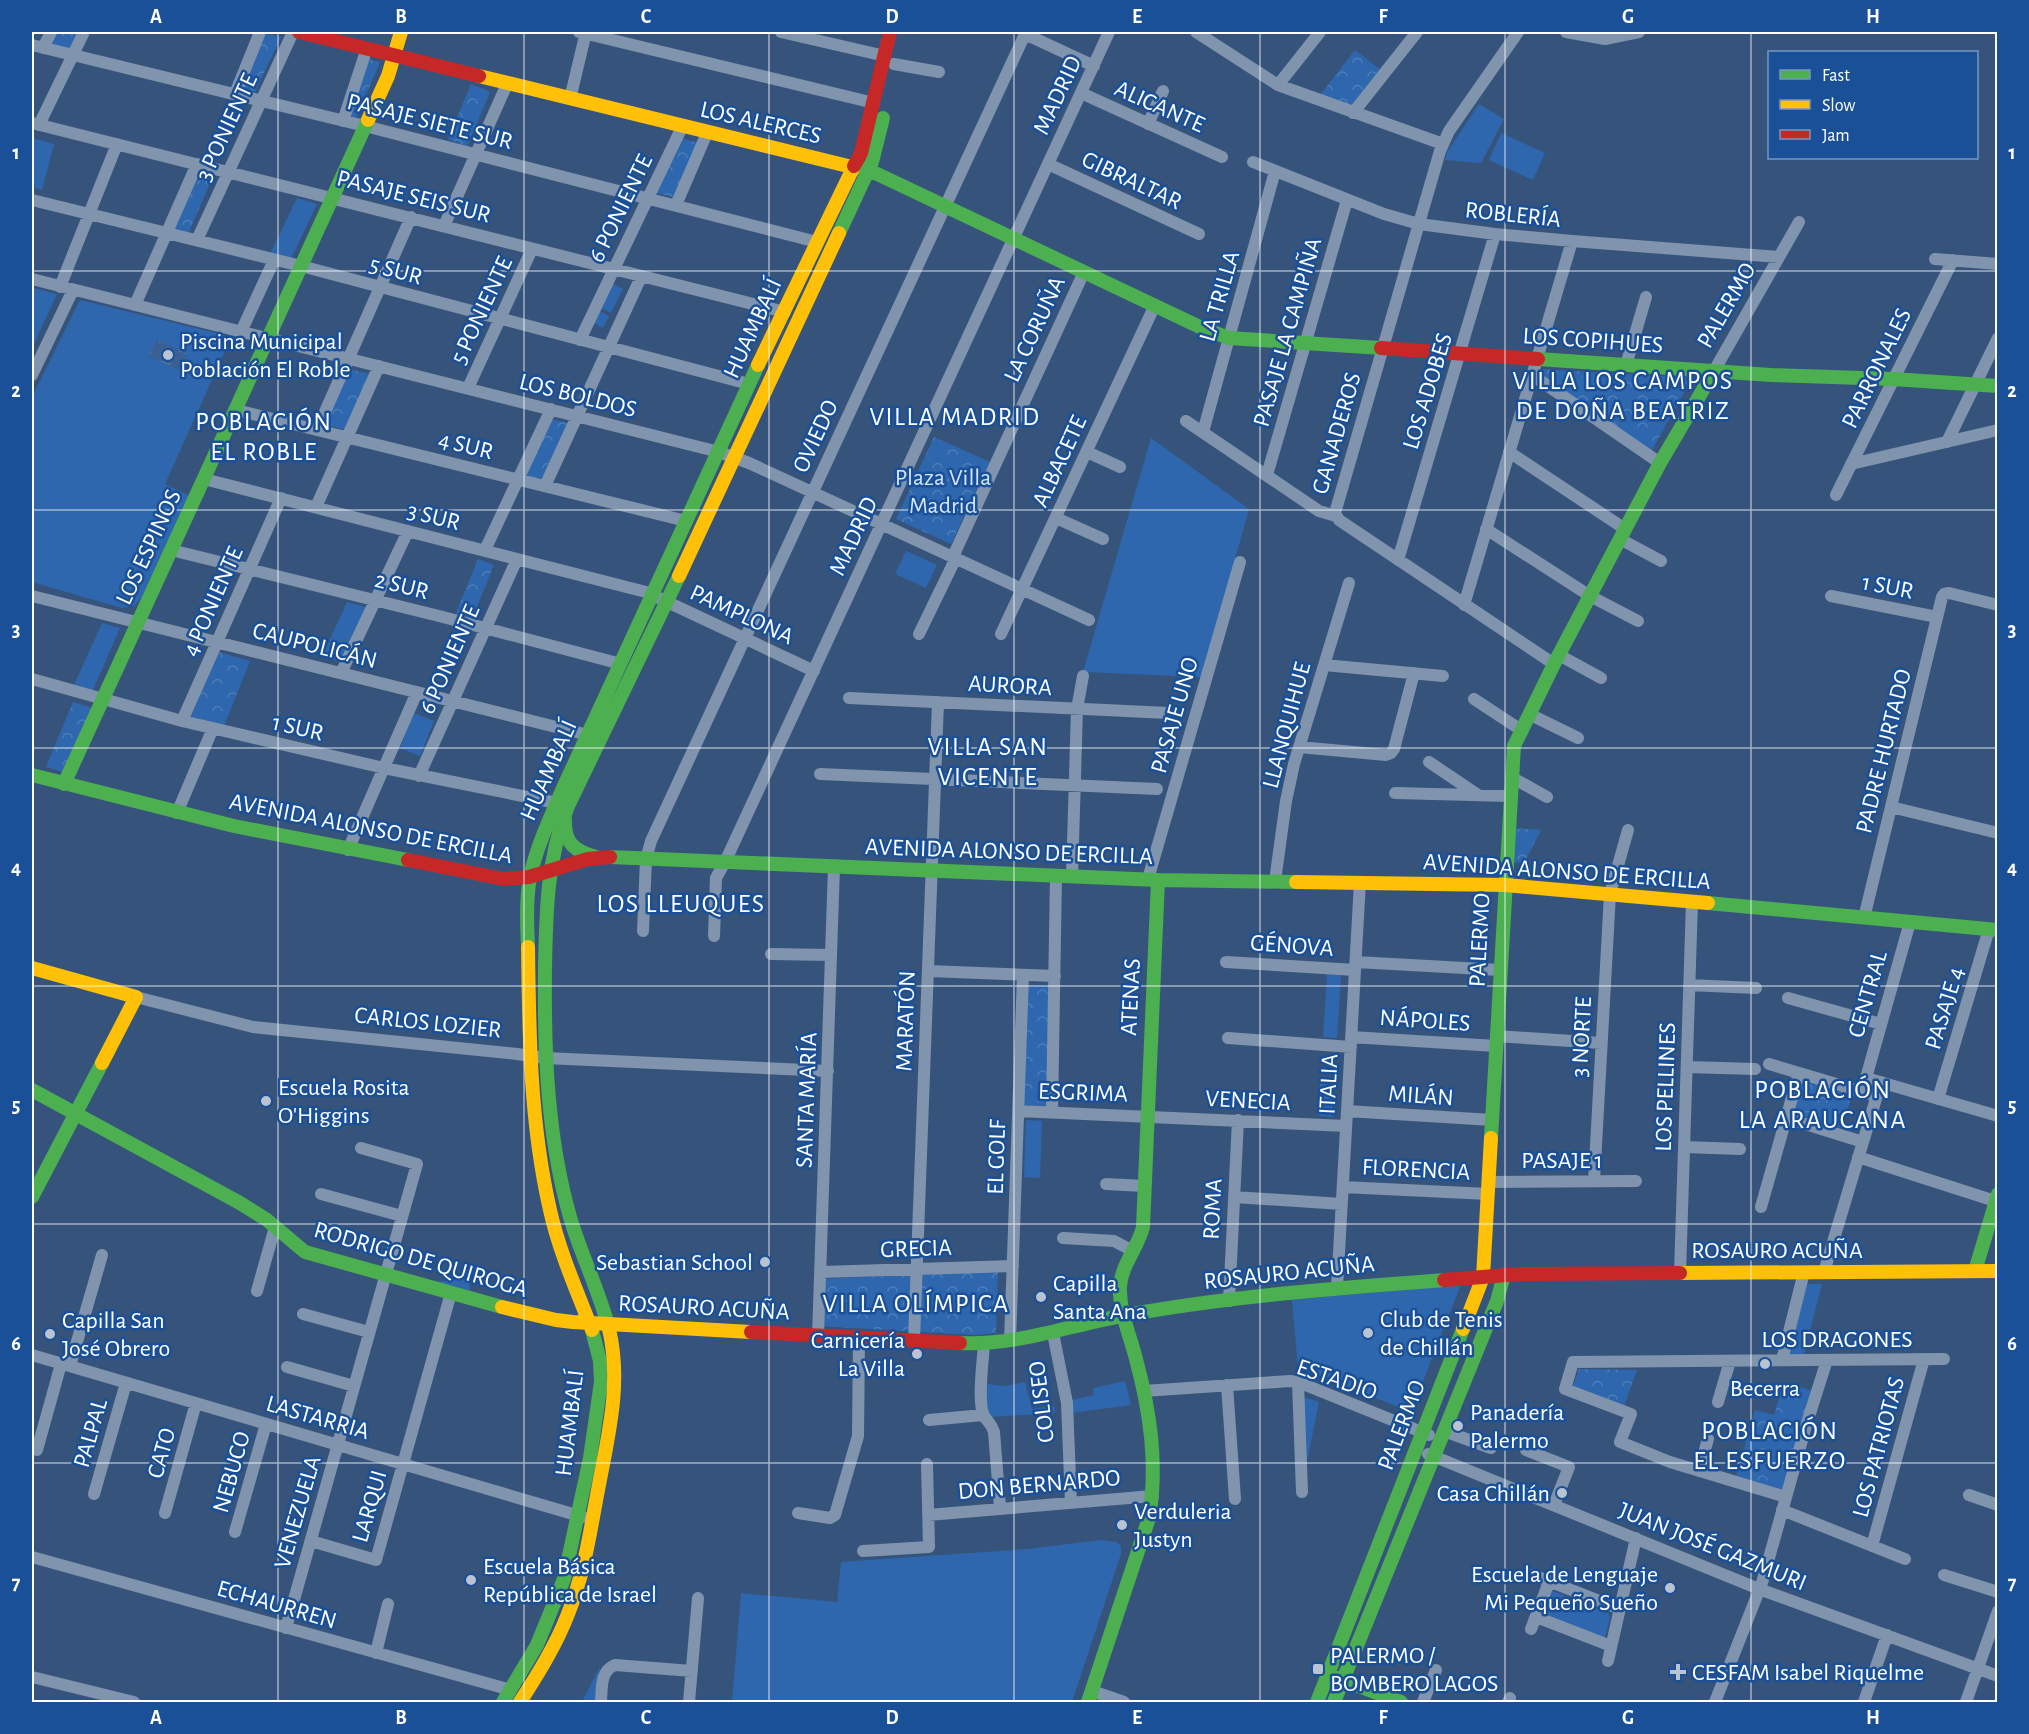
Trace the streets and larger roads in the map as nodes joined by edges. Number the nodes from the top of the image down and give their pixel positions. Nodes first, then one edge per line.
1 (51, 32) edge
2 (84, 32) edge
3 (260, 32) edge
4 (293, 32) edge
5 (299, 32) edge
6 (400, 32) edge
7 (584, 32) edge
8 (782, 32) edge
9 (890, 32) edge
10 (902, 32) edge
11 (1109, 32) edge
12 (1196, 32) edge
13 (1320, 32) edge
14 (1417, 32) edge
15 (1518, 32) edge
16 (1566, 32) edge
17 (1639, 32) edge
18 (1025, 33) edge
19 (37, 46) edge
20 (367, 48) junction
21 (73, 55) junction
22 (395, 56) junction
23 (890, 60) junction
24 (1094, 66) junction
25 (939, 72) dead end
26 (507, 84) junction
27 (1278, 85) junction
28 (1163, 92) dead end
29 (1081, 93) junction
30 (235, 94) junction
31 (570, 99) junction
32 (261, 101) junction
33 (874, 103) junction
34 (1353, 113) junction
35 (343, 121) junction
36 (35, 124) edge
37 (1148, 124) junction
38 (365, 126) junction
39 (682, 127) junction
40 (707, 133) junction
41 (117, 144) junction
42 (1443, 144) junction
43 (476, 154) junction
44 (1222, 157) dead end
45 (1254, 162) dead end
46 (197, 164) junction
47 (1048, 164) junction
48 (862, 169) junction
49 (1275, 171) junction
50 (228, 172) junction
51 (333, 197) junction
52 (648, 198) junction
53 (32, 200) edge
54 (1347, 200) junction
55 (676, 205) junction
56 (945, 206) junction
57 (89, 215) junction
58 (411, 218) junction
59 (1799, 222) dead end
60 (1419, 224) junction
61 (444, 226) junction
62 (166, 232) junction
63 (1198, 234) dead end
64 (1495, 234) junction
65 (1014, 238) junction
66 (196, 240) junction
67 (1572, 241) junction
68 (817, 242) junction
69 (532, 249) junction
70 (1779, 257) junction
71 (1935, 259) dead end
72 (274, 260) junction
73 (1953, 260) junction
74 (1998, 264) edge
75 (301, 266) junction
76 (614, 270) junction
77 (1084, 272) junction
78 (641, 277) junction
79 (32, 279) edge
80 (66, 288) junction
81 (380, 288) junction
82 (1646, 297) dead end
83 (135, 305) junction
84 (1155, 305) junction
85 (785, 312) junction
86 (500, 319) junction
87 (1188, 321) joint
88 (241, 333) junction
89 (1229, 338) junction
90 (1998, 338) edge
91 (268, 339) junction
92 (580, 340) junction
93 (1305, 344) junction
94 (609, 347) junction
95 (1382, 349) junction
96 (1460, 354) junction
97 (348, 359) junction
98 (1536, 359) junction
99 (34, 362) edge
100 (1626, 365) junction
101 (379, 366) junction
102 (1714, 371) junction
103 (32, 375) edge
104 (1532, 375) junction
105 (1893, 380) junction
106 (749, 384) junction
107 (1974, 385) junction
108 (1998, 386) edge
109 (468, 388) junction
110 (551, 409) junction
111 (236, 410) junction
112 (577, 416) junction
113 (1186, 421) dead end
114 (317, 430) junction
115 (1998, 430) edge
116 (1203, 432) junction
117 (347, 437) junction
118 (1947, 442) junction
119 (719, 452) junction
120 (1087, 452) junction
121 (1509, 452) junction
122 (734, 458) junction
123 (1660, 463) junction
124 (1851, 464) junction
125 (1120, 466) dead end
126 (1267, 475) junction
127 (204, 479) junction
128 (518, 479) junction
129 (545, 486) junction
130 (812, 492) junction
131 (1836, 495) dead end
132 (281, 498) junction
133 (316, 507) junction
134 (1336, 516) junction
135 (1056, 518) junction
136 (686, 521) junction
137 (882, 524) junction
138 (1486, 529) junction
139 (408, 531) junction
140 (1622, 534) junction
141 (1103, 539) dead end
142 (171, 550) junction
143 (484, 550) junction
144 (954, 558) junction
145 (517, 559) junction
146 (1398, 560) junction
147 (1661, 561) dead end
148 (1240, 562) dead end
149 (250, 569) junction
150 (1349, 583) dead end
151 (1023, 590) junction
152 (653, 594) junction
153 (1944, 594) joint
154 (32, 596) edge
155 (1590, 596) junction
156 (1832, 596) dead end
157 (375, 600) junction
158 (667, 601) junction
159 (1464, 605) junction
160 (1998, 605) edge
161 (1937, 617) junction
162 (1089, 620) dead end
163 (1638, 621) dead end
164 (138, 623) junction
165 (485, 629) junction
166 (920, 634) dead end
167 (1001, 634) dead end
168 (745, 638) junction
169 (217, 642) junction
170 (1556, 660) junction
171 (621, 664) junction
172 (1324, 665) junction
173 (814, 671) junction
174 (341, 673) junction
175 (1414, 673) junction
176 (1083, 676) dead end
177 (1443, 676) dead end
178 (1601, 678) dead end
179 (32, 679) edge
180 (417, 692) junction
181 (849, 698) dead end
182 (103, 699) junction
183 (1474, 699) dead end
184 (452, 701) junction
185 (938, 702) junction
186 (1077, 709) junction
187 (1168, 713) dead end
188 (1529, 714) junction
189 (182, 721) junction
190 (213, 728) junction
191 (1521, 730) junction
192 (588, 735) junction
193 (1578, 738) dead end
194 (1299, 747) junction
195 (1429, 762) dead end
196 (384, 768) junction
197 (820, 774) dead end
198 (32, 776) edge
199 (418, 776) junction
200 (1511, 777) junction
201 (935, 779) junction
202 (64, 784) junction
203 (1075, 785) junction
204 (1157, 789) dead end
205 (1395, 793) dead end
206 (1478, 795) junction
207 (1510, 796) junction
208 (1547, 797) dead end
209 (557, 803) junction
210 (1891, 807) junction
211 (177, 813) junction
212 (565, 814) junction
213 (1628, 830) dead end
214 (1998, 833) edge
215 (348, 850) junction
216 (601, 857) junction
217 (646, 859) junction
218 (725, 862) junction
219 (834, 867) junction
220 (932, 870) junction
221 (550, 871) junction
222 (1056, 876) junction
223 (1072, 877) junction
224 (530, 878) junction
225 (1153, 879) junction
226 (1275, 881) junction
227 (1360, 882) junction
228 (1505, 885) junction
229 (1610, 894) junction
230 (1692, 902) junction
231 (1864, 918) junction
232 (1910, 922) junction
233 (1993, 929) edge
234 (643, 931) dead end
235 (714, 936) dead end
236 (771, 954) dead end
237 (831, 955) junction
238 (1226, 962) dead end
239 (1355, 966) junction
240 (32, 968) edge
241 (1500, 970) junction
242 (928, 971) junction
243 (1023, 975) junction
244 (1054, 976) junction
245 (1689, 985) junction
246 (1756, 988) dead end
247 (136, 997) junction
248 (1788, 998) dead end
249 (1881, 1024) junction
250 (1228, 1038) dead end
251 (1496, 1041) junction
252 (1351, 1042) junction
253 (1601, 1043) junction
254 (528, 1056) junction
255 (545, 1058) junction
256 (1769, 1064) dead end
257 (1687, 1067) junction
258 (1755, 1070) dead end
259 (828, 1071) junction
260 (1799, 1073) junction
261 (1881, 1082) junction
262 (32, 1090) edge
263 (1876, 1096) junction
264 (1938, 1099) junction
265 (1018, 1111) junction
266 (1347, 1111) junction
267 (1052, 1112) junction
268 (76, 1114) junction
269 (1147, 1116) junction
270 (1998, 1116) edge
271 (1786, 1118) junction
272 (1238, 1120) junction
273 (1492, 1120) junction
274 (1347, 1126) junction
275 (1863, 1142) junction
276 (1684, 1147) junction
277 (361, 1148) dead end
278 (1740, 1149) dead end
279 (1858, 1157) junction
280 (1593, 1181) junction
281 (1636, 1181) dead end
282 (1106, 1184) dead end
283 (1144, 1186) junction
284 (1343, 1187) junction
285 (1488, 1188) junction
286 (321, 1194) dead end
287 (32, 1197) edge
288 (1234, 1197) junction
289 (1996, 1197) edge
290 (1342, 1204) junction
291 (1761, 1207) dead end
292 (402, 1216) junction
293 (275, 1227) junction
294 (1063, 1238) dead end
295 (1133, 1251) junction
296 (102, 1255) dead end
297 (1013, 1266) junction
298 (917, 1269) junction
299 (1975, 1271) junction
300 (1998, 1271) edge
301 (821, 1272) junction
302 (1803, 1272) junction
303 (1824, 1272) junction
304 (1680, 1273) junction
305 (385, 1275) junction
306 (1504, 1275) junction
307 (1483, 1277) junction
308 (1337, 1288) junction
309 (257, 1291) dead end
310 (451, 1293) junction
311 (1229, 1300) junction
312 (303, 1314) dead end
313 (1124, 1315) junction
314 (590, 1323) junction
315 (608, 1324) junction
316 (369, 1332) junction
317 (1053, 1333) junction
318 (818, 1335) junction
319 (859, 1338) junction
320 (914, 1341) junction
321 (1010, 1341) junction
322 (984, 1344) junction
323 (32, 1355) edge
324 (1923, 1359) junction
325 (1944, 1359) dead end
326 (1730, 1360) junction
327 (1782, 1360) junction
328 (1827, 1360) junction
329 (66, 1365) junction
330 (287, 1367) dead end
331 (1298, 1382) junction
332 (126, 1383) junction
333 (1227, 1385) junction
334 (354, 1386) junction
335 (1144, 1391) junction
336 (1718, 1402) dead end
337 (196, 1404) junction
338 (983, 1415) junction
339 (929, 1420) dead end
340 (266, 1424) junction
341 (1422, 1432) junction
342 (1442, 1436) junction
343 (1708, 1439) dead end
344 (338, 1445) junction
345 (1491, 1448) dead end
346 (1416, 1449) junction
347 (37, 1450) dead end
348 (1526, 1450) dead end
349 (1434, 1456) junction
350 (403, 1464) junction
351 (927, 1464) dead end
352 (1699, 1471) junction
353 (1302, 1492) dead end
354 (94, 1494) dead end
355 (1969, 1495) dead end
356 (1153, 1496) junction
357 (1235, 1499) dead end
358 (1071, 1503) junction
359 (1784, 1504) junction
360 (1554, 1505) junction
361 (1998, 1505) edge
362 (1000, 1508) junction
363 (165, 1513) dead end
364 (798, 1514) dead end
365 (928, 1515) junction
366 (585, 1518) junction
367 (235, 1532) dead end
368 (1636, 1538) junction
369 (311, 1541) junction
370 (1872, 1546) junction
371 (863, 1551) dead end
372 (32, 1557) edge
373 (1905, 1559) dead end
374 (1533, 1575) dead end
375 (1944, 1575) dead end
376 (1549, 1582) junction
377 (1759, 1589) junction
378 (1998, 1592) edge
379 (698, 1598) dead end
380 (388, 1604) dead end
381 (1620, 1609) junction
382 (1998, 1611) edge
383 (286, 1628) junction
384 (1887, 1635) junction
385 (1611, 1646) junction
386 (375, 1653) junction
387 (1608, 1661) dead end
388 (1977, 1668) junction
389 (1436, 1670) dead end
390 (692, 1671) junction
391 (1998, 1676) edge
392 (32, 1677) edge
393 (1325, 1680) junction
394 (511, 1690) junction
395 (1338, 1691) edge
396 (87, 1697) edge
397 (1090, 1697) edge
398 (134, 1702) edge
399 (503, 1702) edge
400 (519, 1702) edge
401 (601, 1702) edge
402 (689, 1702) edge
403 (1124, 1702) edge
404 (1317, 1702) edge
405 (1366, 1702) edge
406 (1401, 1702) edge
407 (1423, 1702) edge
408 (1715, 1702) edge
409 (1864, 1702) edge
410 (1965, 1702) edge

1 - 19 street
2 - 21 street
3 - 30 street, 3 PONIENTE
4 - 32 street, 3 PONIENTE
5 - 20 street, LOS ALERCES
6 - 22 street, LOS ESPINOS
7 - 31 street
7 - 33 street
8 - 23 street
9 - 23 street, HUAMBALÍ
10 - 23 street, HUAMBALÍ
11 - 24 street, MADRID
12 - 27 street
13 - 27 street
14 - 34 street
15 - 42 street, GANADEROS
16 - 17 street
18 - 24 street, ALICANTE
18 - 56 street, OVIEDO
19 - 21 street, PASAJE SIETE SUR
20 - 22 street, LOS ALERCES
20 - 35 street
21 - 30 street, PASAJE SIETE SUR
21 - 36 street
22 - 26 street, LOS ALERCES
22 - 38 street, LOS ESPINOS
23 - 25 street
23 - 33 street, HUAMBALÍ
23 - 48 street, HUAMBALÍ
24 - 29 street, MADRID
26 - 31 street, LOS ALERCES
26 - 43 street
27 - 34 street
28 - 37 street
29 - 37 street, ALICANTE
29 - 47 street, MADRID
30 - 32 street, PASAJE SIETE SUR
31 - 39 street, LOS ALERCES
32 - 35 street, PASAJE SIETE SUR
32 - 50 street, 3 PONIENTE
33 - 48 street, HUAMBALÍ
34 - 42 street
35 - 38 street, PASAJE SIETE SUR
36 - 41 street, PASAJE SEIS SUR
37 - 44 street, ALICANTE
38 - 43 street, PASAJE SIETE SUR
38 - 51 street, LOS ESPINOS
39 - 40 street, LOS ALERCES
39 - 52 street, 6 PONIENTE
40 - 48 street, LOS ALERCES
40 - 55 street, 6 PONIENTE
41 - 46 street, PASAJE SEIS SUR
41 - 57 street
42 - 60 street, GANADEROS
43 - 52 street, PASAJE SIETE SUR
43 - 61 street
45 - 49 street, ROBLERÍA
46 - 50 street, PASAJE SEIS SUR
46 - 62 street, 3 PONIENTE
47 - 63 street, GIBRALTAR
47 - 65 street, MADRID
48 - 56 street, LOS ALERCES
48 - 68 street, HUAMBALÍ
48 - 122 street, HUAMBALÍ
49 - 54 street, ROBLERÍA
49 - 89 street, LA TRILLA
50 - 51 street, PASAJE SEIS SUR
50 - 66 street, 3 PONIENTE
51 - 58 street, PASAJE SEIS SUR
51 - 75 street, LOS ESPINOS
52 - 55 street, PASAJE SIETE SUR
52 - 76 street, 6 PONIENTE
53 - 57 street, 5 SUR
54 - 60 street, ROBLERÍA
54 - 93 street, PASAJE LA CAMPIÑA
55 - 68 street, PASAJE SIETE SUR
56 - 65 street, LOS ALERCES
56 - 130 street, OVIEDO
57 - 62 street, 5 SUR
57 - 80 street
58 - 61 street, PASAJE SEIS SUR
58 - 81 street
59 - 70 street, PALERMO
60 - 64 street, ROBLERÍA
60 - 95 street, GANADEROS
61 - 69 street, PASAJE SEIS SUR
62 - 66 street, 5 SUR
62 - 83 street, 3 PONIENTE
64 - 67 street, ROBLERÍA
64 - 96 street, LOS ADOBES
65 - 77 street, LOS ALERCES
65 - 137 street, MADRID
66 - 72 street, 5 SUR
67 - 70 street, ROBLERÍA
67 - 98 street
68 - 85 street, HUAMBALÍ
69 - 76 street, PASAJE SEIS SUR
69 - 86 street, 5 PONIENTE
70 - 102 street, PALERMO
71 - 73 street
72 - 75 street, 5 SUR
72 - 88 street
73 - 74 street
73 - 105 street, PARRONALES
75 - 81 street, 5 SUR
75 - 91 street, LOS ESPINOS
76 - 78 street, PASAJE SEIS SUR
76 - 92 street, 6 PONIENTE
77 - 84 street, LOS ALERCES
77 - 144 street, LA CORUÑA
78 - 85 street, PASAJE SEIS SUR
78 - 94 street, 6 PONIENTE
79 - 80 street, LOS BOLDOS
80 - 83 street, LOS BOLDOS
80 - 99 street
81 - 86 street, 5 SUR
81 - 97 street
82 - 100 street
83 - 88 street, LOS BOLDOS
84 - 87 street, LOS ALERCES
84 - 120 street, ALBACETE
85 - 106 street, HUAMBALÍ
86 - 92 street, 5 SUR
86 - 109 street, 5 PONIENTE
87 - 89 street, LOS COPIHUES
88 - 91 street, LOS BOLDOS
89 - 93 street, LOS COPIHUES
89 - 116 street, LA TRILLA
90 - 107 street
91 - 97 street, LOS BOLDOS
91 - 111 street, LOS ESPINOS
92 - 94 street, 5 SUR
93 - 95 street, LOS COPIHUES
93 - 126 street, PASAJE LA CAMPIÑA
94 - 106 street, 5 SUR
94 - 112 street, 6 PONIENTE
95 - 96 street, LOS COPIHUES
95 - 134 street, GANADEROS
96 - 98 street, LOS COPIHUES
96 - 146 street, LOS ADOBES
97 - 101 street, LOS BOLDOS
97 - 114 street
98 - 100 street, LOS COPIHUES
98 - 104 street
99 - 103 street
100 - 102 street, LOS COPIHUES
101 - 109 street, LOS BOLDOS
101 - 117 street
102 - 105 street, LOS COPIHUES
102 - 123 street, PALERMO
104 - 121 street
104 - 123 street
105 - 107 street, LOS COPIHUES
105 - 124 street, PARRONALES
106 - 119 street, HUAMBALÍ
107 - 108 street, LOS COPIHUES
107 - 118 street
109 - 110 street, LOS BOLDOS
110 - 112 street, LOS BOLDOS
110 - 128 street
111 - 114 street, 4 SUR
111 - 127 street, LOS ESPINOS
112 - 119 street, LOS BOLDOS
112 - 129 street, 6 PONIENTE
113 - 116 street
114 - 117 street, 4 SUR
115 - 118 street
116 - 126 street
117 - 128 street, 4 SUR
117 - 133 street
118 - 124 street
119 - 122 street, LOS BOLDOS
119 - 136 street, HUAMBALÍ
120 - 125 street
120 - 135 street, ALBACETE
121 - 138 street
121 - 140 street
122 - 130 street, LOS BOLDOS
122 - 158 street, HUAMBALÍ
123 - 140 street, PALERMO
124 - 131 street, PARRONALES
126 - 134 street
127 - 132 street, 3 SUR
127 - 142 street, LOS ESPINOS
128 - 129 street, 4 SUR
128 - 143 street
129 - 136 street, 4 SUR
130 - 137 street, LOS BOLDOS
130 - 168 street, OVIEDO
132 - 133 street, 3 SUR
132 - 149 street, 4 PONIENTE
133 - 139 street, 3 SUR
134 - 146 street, GANADEROS
135 - 141 street
135 - 151 street, ALBACETE
136 - 152 street, HUAMBALÍ
137 - 144 street, LOS BOLDOS
137 - 173 street, MADRID
138 - 155 street
138 - 159 street
139 - 143 street, 3 SUR
139 - 157 street
140 - 147 street
140 - 155 street, PALERMO
142 - 149 street, 2 SUR
142 - 164 street, LOS ESPINOS
143 - 145 street, 3 SUR
144 - 151 street, LOS BOLDOS
144 - 166 street, LA CORUÑA
145 - 152 street, 3 SUR
145 - 165 street, 6 PONIENTE
146 - 159 street, GANADEROS
148 - 225 street, PASAJE UNO
149 - 157 street, 2 SUR
149 - 169 street, 4 PONIENTE
150 - 172 street, LLANQUIHUE
151 - 162 street, LOS BOLDOS
151 - 167 street, ALBACETE
152 - 158 street, PAMPLONA
152 - 171 street, HUAMBALÍ
153 - 160 street, 1 SUR
153 - 161 street, PADRE HURTADO
154 - 164 street, CAUPOLICÁN
155 - 163 street
155 - 170 street, PALERMO
156 - 161 street, 1 SUR
157 - 165 street, 2 SUR
157 - 174 street
158 - 168 street, PAMPLONA
158 - 212 street, HUAMBALÍ
159 - 170 street, GANADEROS
161 - 210 street, PADRE HURTADO
164 - 169 street, CAUPOLICÁN
164 - 182 street, LOS ESPINOS
165 - 171 street, 2 SUR
165 - 184 street, 6 PONIENTE
168 - 173 street, PAMPLONA
168 - 217 street, OVIEDO
169 - 174 street, CAUPOLICÁN
169 - 189 street, 4 PONIENTE
170 - 178 street, GANADEROS
170 - 188 street, PALERMO
171 - 192 street, HUAMBALÍ
172 - 175 street
172 - 194 street, LLANQUIHUE
173 - 218 street, MADRID
174 - 180 street, CAUPOLICÁN
175 - 177 street
175 - 194 street
176 - 186 street
179 - 182 street, 1 SUR
180 - 184 street, CAUPOLICÁN
180 - 196 street, 6 PONIENTE
181 - 185 street, AURORA
182 - 189 street, 1 SUR
182 - 202 street, LOS ESPINOS
183 - 191 street
184 - 192 street, CAUPOLICÁN
184 - 199 street, 6 PONIENTE
185 - 186 street, AURORA
185 - 201 street, MARATÓN
186 - 187 street, AURORA
186 - 203 street
188 - 191 street, PALERMO
188 - 193 street
189 - 190 street, 1 SUR
190 - 196 street, 1 SUR
190 - 211 street
191 - 200 street, PALERMO
192 - 209 street, HUAMBALÍ
194 - 226 street, LLANQUIHUE
195 - 206 street
196 - 199 street, 1 SUR
196 - 215 street, 6 PONIENTE
197 - 201 street
198 - 202 street, AVENIDA ALONSO DE ERCILLA
199 - 209 street, 1 SUR
200 - 207 street, PALERMO
200 - 208 street
201 - 203 street
201 - 220 street, MARATÓN
202 - 211 street, AVENIDA ALONSO DE ERCILLA
203 - 204 street
203 - 223 street
205 - 206 street
206 - 207 street
207 - 228 street, PALERMO
209 - 224 street, HUAMBALÍ
210 - 214 street
210 - 231 street, PADRE HURTADO
211 - 215 street, AVENIDA ALONSO DE ERCILLA
212 - 216 street
212 - 221 street, HUAMBALÍ
213 - 229 street
215 - 224 street, AVENIDA ALONSO DE ERCILLA
216 - 217 street, AVENIDA ALONSO DE ERCILLA
216 - 221 street, AVENIDA ALONSO DE ERCILLA
217 - 218 street, AVENIDA ALONSO DE ERCILLA
217 - 234 street, OVIEDO
218 - 219 street, AVENIDA ALONSO DE ERCILLA
218 - 235 street, MADRID
219 - 220 street, AVENIDA ALONSO DE ERCILLA
219 - 237 street, SANTA MARÍA
220 - 222 street, AVENIDA ALONSO DE ERCILLA
220 - 242 street, MARATÓN
221 - 224 street, AVENIDA ALONSO DE ERCILLA
221 - 255 street, HUAMBALÍ
222 - 223 street, AVENIDA ALONSO DE ERCILLA
222 - 244 street
223 - 225 street, AVENIDA ALONSO DE ERCILLA
224 - 254 street, HUAMBALÍ
225 - 226 street, AVENIDA ALONSO DE ERCILLA
225 - 269 street, ATENAS
226 - 227 street, AVENIDA ALONSO DE ERCILLA
227 - 228 street, AVENIDA ALONSO DE ERCILLA
227 - 239 street, ITALIA
228 - 229 street, AVENIDA ALONSO DE ERCILLA
228 - 241 street, PALERMO
229 - 230 street, AVENIDA ALONSO DE ERCILLA
229 - 253 street, 3 NORTE
230 - 231 street, AVENIDA ALONSO DE ERCILLA
230 - 245 street, LOS PELLINES
231 - 232 street, AVENIDA ALONSO DE ERCILLA
232 - 233 street, AVENIDA ALONSO DE ERCILLA
232 - 249 street, CENTRAL
233 - 264 street, PASAJE 4
236 - 237 street
237 - 259 street, SANTA MARÍA
238 - 239 street, GÉNOVA
239 - 241 street, GÉNOVA
239 - 252 street, ITALIA
240 - 247 street, CARLOS LOZIER
241 - 251 street, PALERMO
242 - 243 street
242 - 298 street, MARATÓN
243 - 244 street
243 - 265 street, EL GOLF
244 - 267 street
245 - 246 street
245 - 257 street, LOS PELLINES
247 - 254 street, CARLOS LOZIER
247 - 268 street
248 - 249 street
249 - 261 street, CENTRAL
250 - 252 street, NÁPOLES
251 - 252 street, NÁPOLES
251 - 253 street, NÁPOLES
251 - 273 street, PALERMO
252 - 266 street, ITALIA
253 - 280 street, 3 NORTE
254 - 255 street, CARLOS LOZIER
254 - 314 street, HUAMBALÍ
255 - 259 street, CARLOS LOZIER
255 - 315 street, HUAMBALÍ
256 - 260 street
257 - 258 street
257 - 276 street, LOS PELLINES
259 - 301 street, SANTA MARÍA
260 - 263 street
260 - 271 street
261 - 263 street
261 - 264 street
262 - 268 street, RODRIGO DE QUIROGA
263 - 275 street
264 - 270 street
265 - 267 street, ESGRIMA
265 - 297 street, EL GOLF
266 - 273 street, MILÁN
266 - 274 street, ITALIA
267 - 269 street, ESGRIMA
268 - 287 street
268 - 293 street, RODRIGO DE QUIROGA
269 - 272 street, VENECIA
269 - 283 street, ATENAS
271 - 275 street
271 - 291 street
272 - 274 street, VENECIA
272 - 288 street, ROMA
273 - 285 street, PALERMO
274 - 284 street, ITALIA
275 - 279 street
276 - 278 street
276 - 304 street, LOS PELLINES
277 - 292 street, VENEZUELA
279 - 289 street
279 - 303 street
280 - 281 street, PASAJE 1
280 - 285 street, PASAJE 1
282 - 283 street
283 - 295 street, ATENAS
284 - 285 street, FLORENCIA
284 - 290 street, ITALIA
285 - 307 street, PALERMO
286 - 292 street
288 - 290 street, FLORENCIA
288 - 311 street, ROMA
289 - 299 street
290 - 308 street, ITALIA
292 - 305 street, VENEZUELA
293 - 305 street, RODRIGO DE QUIROGA
293 - 309 street
294 - 295 street
295 - 313 street, ATENAS
296 - 329 street
297 - 298 street, GRECIA
297 - 321 street, EL GOLF
298 - 301 street, GRECIA
298 - 320 street, MARATÓN
299 - 300 street, ROSAURO ACUÑA
299 - 303 street, ROSAURO ACUÑA
301 - 318 street, SANTA MARÍA
302 - 303 street, ROSAURO ACUÑA
302 - 304 street, ROSAURO ACUÑA
302 - 327 street
304 - 306 street, ROSAURO ACUÑA
305 - 310 street, RODRIGO DE QUIROGA
305 - 316 street, VENEZUELA
306 - 307 street, ROSAURO ACUÑA
306 - 342 street, PALERMO
307 - 308 street, ROSAURO ACUÑA
307 - 341 street, PALERMO
308 - 311 street, ROSAURO ACUÑA
310 - 314 street, RODRIGO DE QUIROGA
310 - 350 street, LARQUI
311 - 313 street, ROSAURO ACUÑA
312 - 316 street
313 - 317 street, ROSAURO ACUÑA
313 - 335 street, ATENAS
314 - 315 street, ROSAURO ACUÑA
314 - 366 street, HUAMBALÍ
315 - 318 street, ROSAURO ACUÑA
315 - 366 street, HUAMBALÍ
316 - 334 street, VENEZUELA
317 - 321 street, ROSAURO ACUÑA
317 - 358 street, COLISEO
318 - 319 street, ROSAURO ACUÑA
319 - 320 street, ROSAURO ACUÑA
319 - 364 street
320 - 322 street, ROSAURO ACUÑA
321 - 322 street, ROSAURO ACUÑA
322 - 338 street
323 - 329 street, LASTARRIA
324 - 325 street, LOS DRAGONES
324 - 328 street, LOS DRAGONES
324 - 370 street, LOS PATRIOTAS
326 - 327 street, LOS DRAGONES
326 - 336 street, LOS DRAGONES
326 - 352 street, LOS DRAGONES
327 - 328 street, LOS DRAGONES
328 - 359 street
329 - 332 street, LASTARRIA
329 - 347 street
330 - 334 street
331 - 333 street, ESTADIO
331 - 341 street, ESTADIO
331 - 353 street
332 - 337 street, LASTARRIA
332 - 354 street, PALPAL
333 - 335 street, ESTADIO
333 - 357 street
334 - 344 street, VENEZUELA
335 - 356 street, ATENAS
337 - 340 street, LASTARRIA
337 - 363 street, CATO
338 - 339 street
338 - 362 street
340 - 344 street, LASTARRIA
340 - 367 street, NEBUCO
341 - 342 street, ESTADIO
341 - 346 street, PALERMO
342 - 345 street, PALERMO
342 - 349 street, PALERMO
343 - 352 street
344 - 350 street, LASTARRIA
344 - 369 street, VENEZUELA
346 - 349 street, JUAN JOSÉ GAZMURI
346 - 393 street, PALERMO
348 - 360 street
349 - 360 street, JUAN JOSÉ GAZMURI
349 - 395 street, PALERMO
350 - 366 street, LASTARRIA
350 - 369 street, LARQUI
351 - 365 street
352 - 359 street
355 - 361 street
356 - 358 street, DON BERNARDO
356 - 397 street, ATENAS
358 - 362 street, DON BERNARDO
359 - 370 street
359 - 377 street
360 - 368 street, JUAN JOSÉ GAZMURI
362 - 365 street, DON BERNARDO
365 - 371 street
366 - 394 street, HUAMBALÍ
366 - 400 street, HUAMBALÍ
368 - 377 street, JUAN JOSÉ GAZMURI
368 - 381 street
369 - 383 street, VENEZUELA
370 - 373 street
372 - 383 street, ECHAURREN
374 - 376 street
375 - 378 street
376 - 381 street
376 - 385 street
377 - 384 street, JUAN JOSÉ GAZMURI
377 - 408 street
379 - 390 street
380 - 386 street
381 - 385 street
382 - 388 street
383 - 386 street, ECHAURREN
384 - 388 street, JUAN JOSÉ GAZMURI
384 - 409 street
385 - 387 street
386 - 394 street, ECHAURREN
388 - 391 street, JUAN JOSÉ GAZMURI
388 - 410 street
389 - 407 street
390 - 401 street
390 - 402 street
392 - 396 street
393 - 395 street
393 - 404 street, PALERMO
394 - 399 street, HUAMBALÍ
395 - 405 street
395 - 406 street
396 - 398 street
397 - 403 street

